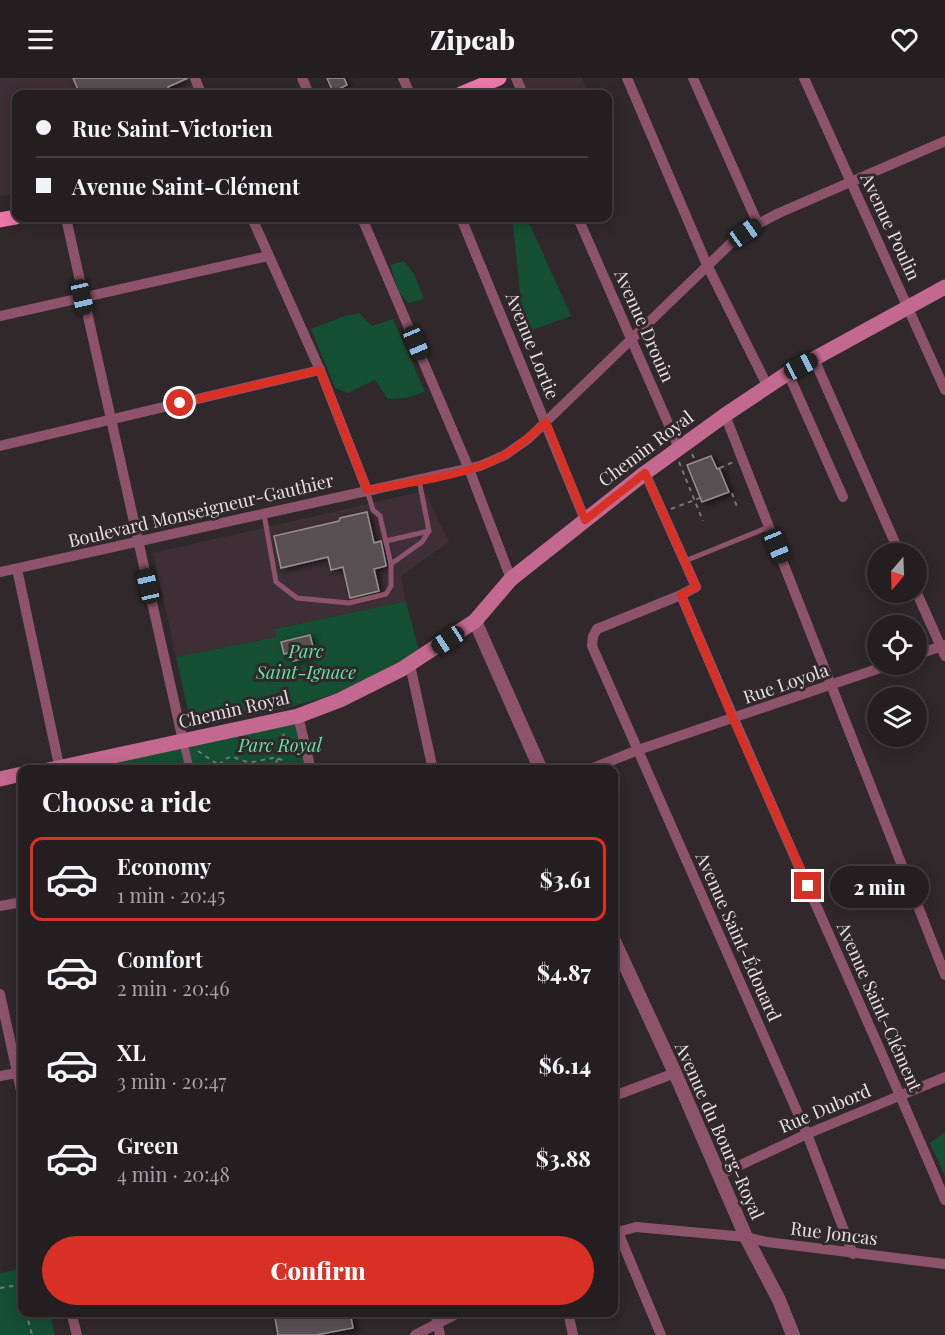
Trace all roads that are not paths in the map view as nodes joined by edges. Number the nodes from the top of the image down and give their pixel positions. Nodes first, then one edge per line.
1 (499, 78) edge
2 (627, 78) edge
3 (693, 78) edge
4 (804, 78) edge
5 (471, 90) edge
6 (945, 141) edge
7 (850, 182) junction
8 (67, 222) edge
9 (254, 222) edge
10 (364, 222) edge
11 (463, 222) edge
12 (580, 222) edge
13 (758, 224) junction
14 (268, 256) junction
15 (708, 265) junction
16 (945, 287) edge
17 (82, 297) junction
18 (909, 306) junction
19 (0, 316) edge
20 (632, 338) junction
21 (814, 359) junction
22 (320, 370) junction
23 (788, 373) junction
24 (768, 387) junction
25 (945, 390) edge
26 (725, 415) junction
27 (111, 420) junction
28 (546, 422) junction
29 (0, 446) edge
30 (677, 450) junction
31 (469, 469) junction
32 (645, 473) junction
33 (419, 480) junction
34 (367, 490) junction
35 (843, 497) dead end
36 (264, 514) junction
37 (585, 520) junction
38 (769, 526) junction
39 (429, 531) junction
40 (386, 541) junction
41 (138, 542) junction
42 (895, 543) edge
43 (685, 561) junction
44 (391, 564) junction
45 (17, 568) junction
46 (0, 572) edge
47 (511, 579) junction
48 (681, 595) junction
49 (922, 603) edge
50 (475, 621) junction
51 (944, 649) edge
52 (927, 653) edge
53 (410, 665) junction
54 (867, 673) edge
55 (832, 686) junction
56 (298, 716) junction
57 (733, 719) junction
58 (183, 741) junction
59 (638, 750) junction
60 (55, 765) edge
61 (74, 765) edge
62 (189, 765) edge
63 (310, 765) edge
64 (432, 765) edge
65 (539, 765) edge
66 (600, 765) edge
67 (18, 775) edge
68 (0, 779) edge
69 (18, 903) edge
70 (0, 906) edge
71 (618, 951) edge
72 (945, 975) edge
73 (0, 994) edge
74 (18, 1064) edge
75 (18, 1072) edge
76 (675, 1072) junction
77 (0, 1076) edge
78 (945, 1077) edge
79 (618, 1094) edge
80 (900, 1095) junction
81 (807, 1134) junction
82 (718, 1175) junction
83 (945, 1200) edge
84 (618, 1232) edge
85 (618, 1237) edge
86 (746, 1237) junction
87 (853, 1254) junction
88 (945, 1264) edge
89 (73, 1317) edge
90 (454, 1317) edge
91 (569, 1317) edge
92 (439, 1330) edge
93 (76, 1335) edge
94 (415, 1335) edge
95 (573, 1335) edge
96 (661, 1335) edge
97 (793, 1335) edge

1 - 5 main road
2 - 15 street
3 - 13 street
4 - 7 street, Avenue Poulin
6 - 7 street, Boulevard Monseigneur-Gauthier
7 - 13 street, Boulevard Monseigneur-Gauthier
7 - 18 street, Avenue Poulin
8 - 17 street
9 - 14 street
10 - 31 street
11 - 28 street, Avenue Lortie
12 - 20 street, Avenue Drouin
13 - 15 street, Boulevard Monseigneur-Gauthier
14 - 17 street
14 - 22 street
15 - 20 street, Boulevard Monseigneur-Gauthier
15 - 24 street
16 - 18 main road, Chemin Royal
17 - 19 street
17 - 27 street
18 - 21 main road, Chemin Royal
18 - 25 street, Avenue Poulin
20 - 28 street, Boulevard Monseigneur-Gauthier
20 - 30 street, Avenue Drouin
21 - 23 main road, Chemin Royal
21 - 42 street
22 - 27 street
22 - 34 street
23 - 24 main road, Chemin Royal
23 - 35 street
24 - 26 main road, Chemin Royal
26 - 30 main road, Chemin Royal
26 - 38 street
27 - 29 street
27 - 41 street
28 - 31 street, Boulevard Monseigneur-Gauthier
28 - 37 street, Avenue Lortie
30 - 32 main road, Chemin Royal
31 - 33 street, Boulevard Monseigneur-Gauthier
31 - 47 street
32 - 37 main road, Chemin Royal
32 - 43 street
33 - 34 street, Boulevard Monseigneur-Gauthier
33 - 39 lane
34 - 36 street, Boulevard Monseigneur-Gauthier
34 - 40 lane
36 - 41 street, Boulevard Monseigneur-Gauthier
36 - 44 lane
37 - 47 main road, Chemin Royal
38 - 43 lane
38 - 55 street
39 - 40 lane
39 - 44 lane
40 - 44 lane
41 - 45 street, Boulevard Monseigneur-Gauthier
41 - 58 street
43 - 48 street
45 - 46 street, Boulevard Monseigneur-Gauthier
45 - 60 street
47 - 50 main road, Chemin Royal
48 - 57 street, Avenue Saint-Clément
48 - 59 street, Avenue Saint-Édouard
49 - 51 street
50 - 53 main road, Chemin Royal
50 - 65 street
51 - 52 street
53 - 56 main road, Chemin Royal
53 - 64 street
54 - 55 street, Rue Loyola
55 - 57 street, Rue Loyola
55 - 72 street
56 - 58 main road, Chemin Royal
56 - 63 street
57 - 59 street, Rue Loyola
57 - 80 street, Avenue Saint-Clément
58 - 61 main road, Chemin Royal
58 - 62 street
59 - 66 street, Rue Loyola
59 - 81 street, Avenue Saint-Édouard
67 - 68 main road
69 - 70 street
71 - 76 street, Avenue du Bourg-Royal
73 - 74 street
75 - 77 street
76 - 79 street
76 - 82 street, Avenue du Bourg-Royal
78 - 80 street, Rue Dubord
80 - 81 street, Rue Dubord
80 - 83 street, Avenue Saint-Clément
81 - 82 street, Rue Dubord
81 - 87 street, Avenue Saint-Édouard
82 - 86 street, Avenue du Bourg-Royal
84 - 86 street, Rue Joncas
85 - 96 street
86 - 87 street, Rue Joncas
86 - 97 street, Avenue du Bourg-Royal
87 - 88 street, Rue Joncas
89 - 93 street
90 - 92 street
91 - 95 street
92 - 94 street

